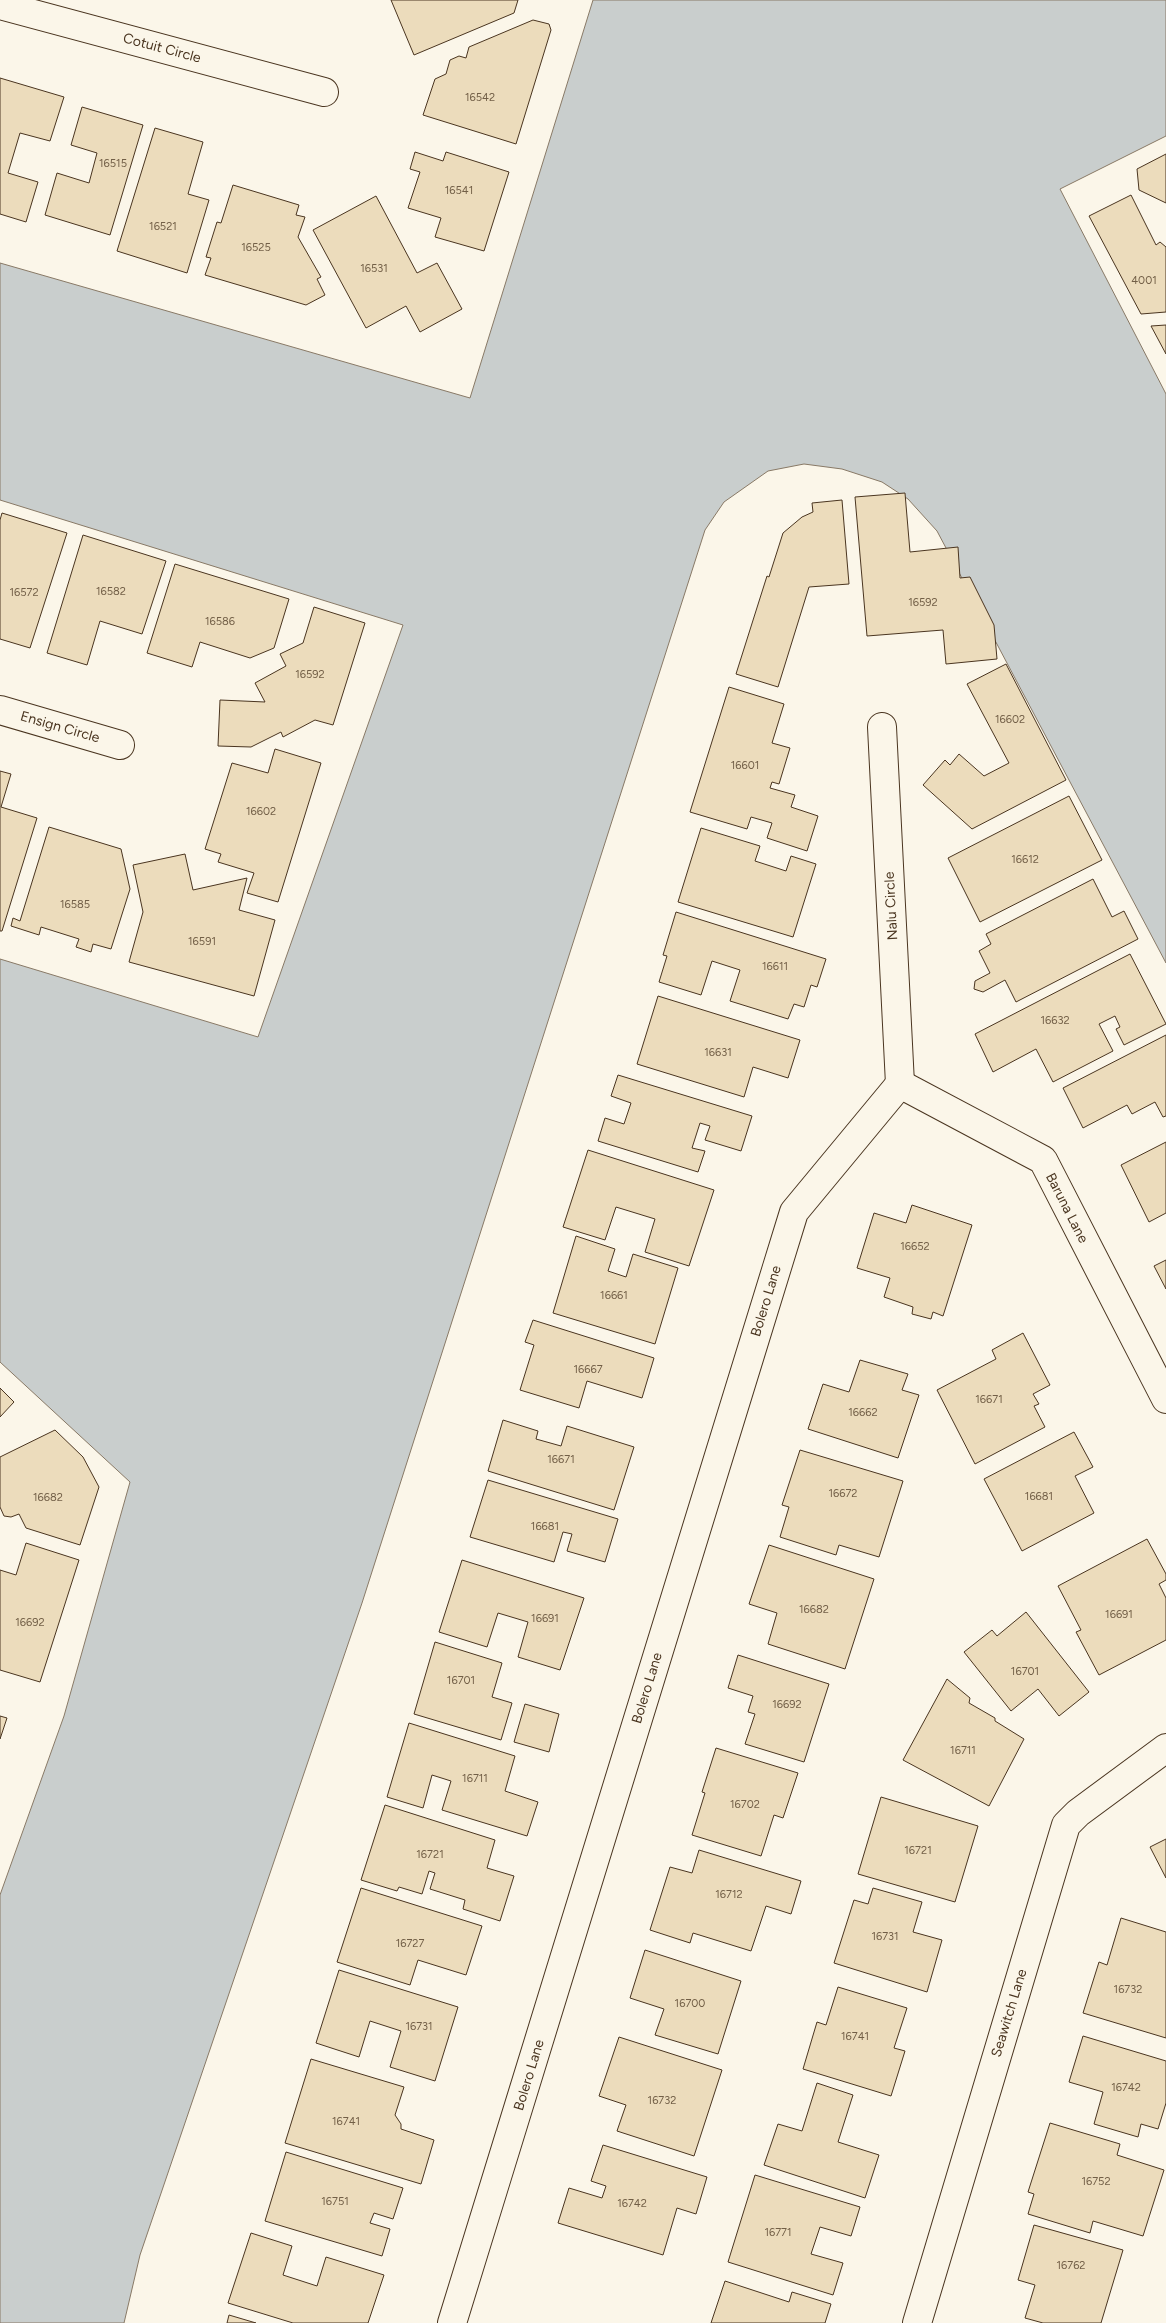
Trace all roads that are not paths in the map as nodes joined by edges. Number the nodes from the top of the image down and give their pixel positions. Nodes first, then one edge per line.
1 (0, 5) edge
2 (324, 92) dead end
3 (0, 710) edge
4 (882, 727) dead end
5 (120, 745) dead end
6 (900, 1084) junction
7 (1166, 1399) edge
8 (1166, 1748) edge
9 (452, 2323) edge
10 (917, 2323) edge

1 - 2 street, Cotuit Circle
3 - 5 street, Ensign Circle
4 - 6 street, Nalu Circle
6 - 7 street, Baruna Lane
6 - 9 street, Bolero Lane
8 - 10 street, Seawitch Lane

